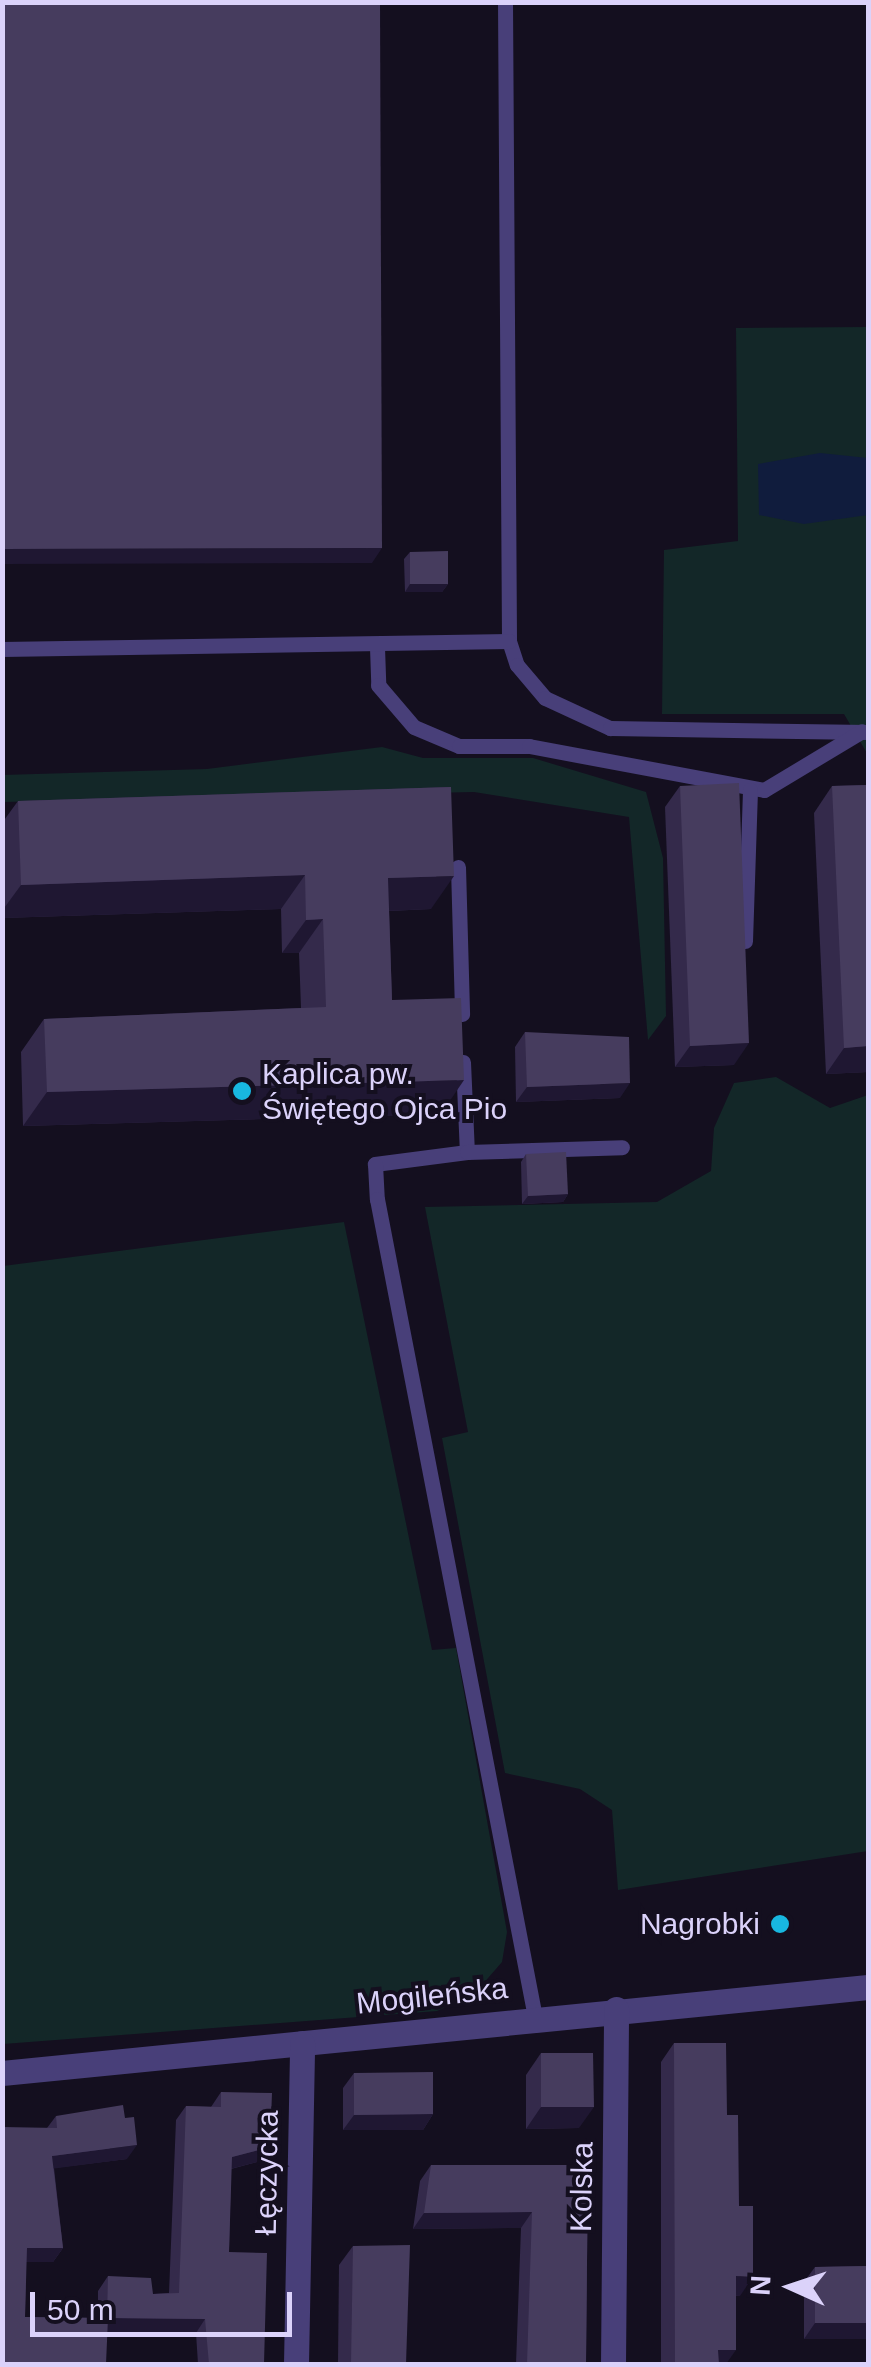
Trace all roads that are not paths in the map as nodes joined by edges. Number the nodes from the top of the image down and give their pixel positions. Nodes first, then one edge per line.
1 (505, 2) edge
2 (509, 641) junction
3 (377, 647) junction
4 (2, 649) edge
5 (866, 731) edge
6 (750, 790) junction
7 (458, 867) edge
8 (745, 940) edge
9 (622, 1147) dead end
10 (466, 1152) junction
11 (868, 1986) edge
12 (616, 2010) junction
13 (534, 2017) junction
14 (302, 2043) junction
15 (2, 2073) edge
16 (296, 2364) edge
17 (613, 2364) edge

1 - 2 lane
2 - 3 lane
2 - 5 lane
3 - 4 lane
3 - 6 lane
5 - 6 lane
6 - 8 lane
7 - 10 lane
9 - 10 lane
10 - 13 lane
11 - 12 street, Mogileńska
12 - 13 street, Mogileńska
12 - 17 street, Kolska
13 - 14 street, Mogileńska
14 - 15 street, Mogileńska
14 - 16 street, Łęczycka

